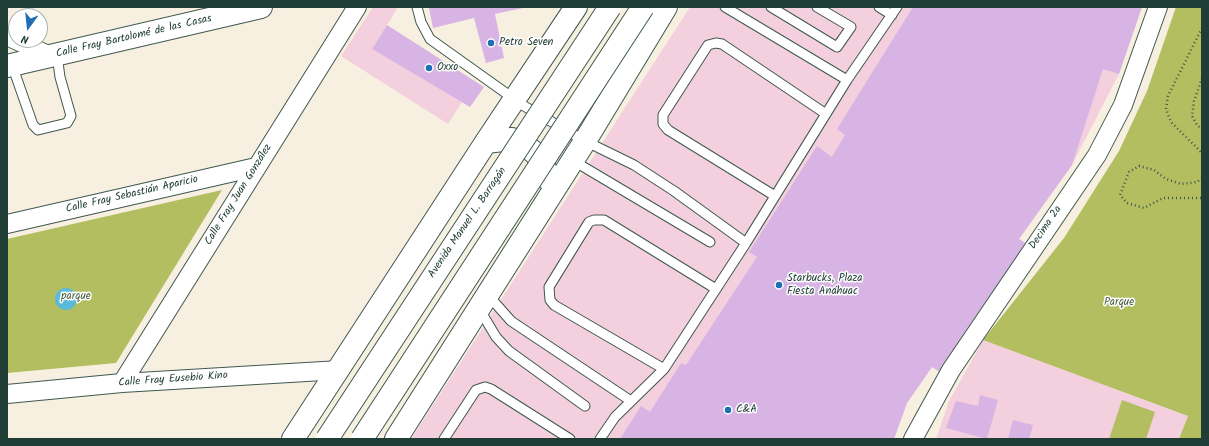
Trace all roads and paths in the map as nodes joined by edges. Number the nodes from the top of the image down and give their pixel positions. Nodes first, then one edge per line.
1 (261, 7) edge
2 (356, 7) edge
3 (417, 7) edge
4 (576, 7) edge
5 (610, 7) edge
6 (643, 7) edge
7 (666, 7) edge
8 (725, 7) edge
9 (771, 7) edge
10 (817, 7) edge
11 (879, 7) edge
12 (1158, 7) edge
13 (895, 11) edge
14 (1202, 28) edge
15 (7, 36) edge
16 (54, 55) junction
17 (10, 66) edge
18 (1202, 78) edge
19 (847, 80) junction
20 (516, 100) junction
21 (826, 114) junction
22 (1202, 129) edge
23 (585, 141) junction
24 (486, 142) junction
25 (1202, 153) edge
26 (572, 160) junction
27 (256, 167) junction
28 (1202, 178) edge
29 (549, 194) junction
30 (775, 196) junction
31 (1202, 198) edge
32 (7, 224) edge
33 (710, 242) dead end
34 (746, 243) junction
35 (716, 290) junction
36 (483, 302) junction
37 (664, 369) junction
38 (340, 370) junction
39 (122, 383) junction
40 (7, 394) edge
41 (632, 401) junction
42 (585, 406) dead end
43 (293, 439) edge
44 (327, 439) edge
45 (362, 439) edge
46 (396, 439) edge
47 (444, 439) edge
48 (570, 439) edge
49 (600, 439) edge
50 (914, 439) edge

1 - 16 main road, Calle Fray Bartolomé de las Casas
2 - 27 street, Calle Fray Juan González
3 - 20 lane
4 - 20 main road
5 - 44 main road, Avenida Manuel L. Barragán, bridge
6 - 45 main road, bridge
7 - 23 main road
8 - 19 lane
9 - 10 lane
11 - 13 lane
12 - 50 street, Decima 2a
13 - 19 lane
14 - 25 path
15 - 16 street
16 - 17 main road, Calle Fray Bartolomé de las Casas
16 - 17 lane
18 - 22 path
19 - 21 lane
20 - 23 lane
20 - 24 main road
21 - 30 lane
21 - 30 lane
23 - 26 main road
23 - 34 lane
24 - 29 main road
24 - 38 main road
26 - 29 main road
26 - 33 lane
27 - 32 street, Calle Fray Sebastián Aparicio
27 - 39 street, Calle Fray Juan González
28 - 31 path
29 - 36 main road
30 - 34 lane
34 - 35 lane
35 - 37 lane
35 - 37 lane
36 - 41 lane
36 - 42 lane
36 - 46 main road
37 - 41 lane
38 - 39 street, Calle Fray Eusebio Kino
38 - 43 main road
39 - 40 street, Calle Fray Eusebio Kino
41 - 49 lane
47 - 48 lane

